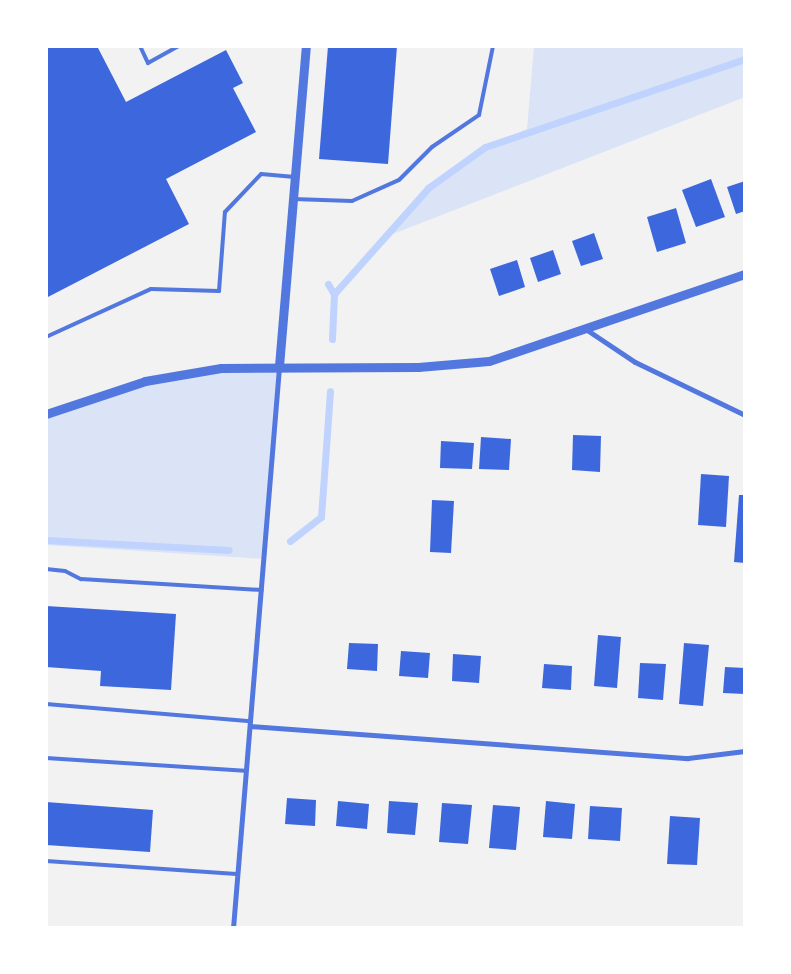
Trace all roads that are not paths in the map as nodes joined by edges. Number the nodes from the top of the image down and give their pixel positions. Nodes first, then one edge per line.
1 (140, 46) edge
2 (179, 46) edge
3 (306, 46) edge
4 (492, 46) edge
5 (295, 176) junction
6 (293, 199) junction
7 (745, 274) edge
8 (583, 328) junction
9 (46, 337) edge
10 (279, 366) junction
11 (46, 414) edge
12 (745, 415) edge
13 (46, 569) edge
14 (262, 590) junction
15 (46, 704) edge
16 (250, 723) junction
17 (745, 751) edge
18 (46, 758) edge
19 (245, 771) junction
20 (46, 860) edge
21 (237, 874) junction
22 (233, 928) edge

1 - 2 lane
3 - 5 street
4 - 6 lane
5 - 6 street
5 - 9 lane
6 - 10 street
7 - 8 street
8 - 10 street
8 - 12 street
10 - 11 street
10 - 14 street
13 - 14 lane
14 - 16 street
15 - 16 lane
16 - 17 street
16 - 19 street
18 - 19 lane
19 - 21 street
20 - 21 lane
21 - 22 street

